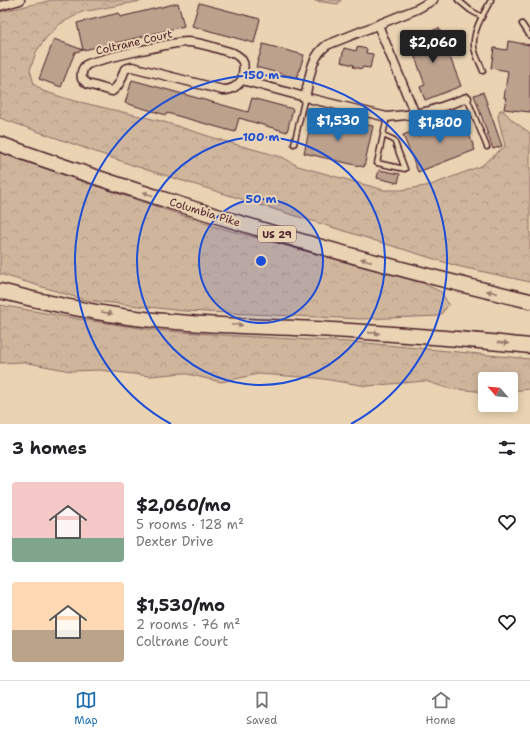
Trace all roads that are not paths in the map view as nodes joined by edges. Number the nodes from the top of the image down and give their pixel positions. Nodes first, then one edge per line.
1 (20, 0) edge
2 (433, 0) edge
3 (458, 0) edge
4 (492, 0) edge
5 (0, 6) edge
6 (482, 17) junction
7 (522, 24) dead end
8 (378, 25) junction
9 (530, 36) edge
10 (122, 55) junction
11 (125, 69) junction
12 (483, 71) dead end
13 (242, 80) junction
14 (305, 97) junction
15 (467, 98) joint
16 (415, 114) junction
17 (387, 116) junction
18 (383, 135) junction
19 (0, 144) edge
20 (294, 144) dead end
21 (487, 147) dead end
22 (0, 290) edge
23 (0, 297) edge
24 (530, 301) edge
25 (69, 307) junction
26 (530, 346) edge

1 - 5 street
2 - 8 street
3 - 6 lane
4 - 6 lane
6 - 12 lane
7 - 9 lane
8 - 14 street
8 - 16 street
10 - 11 street
10 - 11 street, Coltrane Court
10 - 13 street, Coltrane Court
11 - 13 street
13 - 14 street
14 - 17 street
14 - 20 lane
15 - 16 street
15 - 21 lane
16 - 17 street
17 - 18 lane
18 - 18 lane
24 -> 19 highway, Columbia Pike / US 29
22 - 25 highway
23 - 25 highway
25 -> 26 highway

